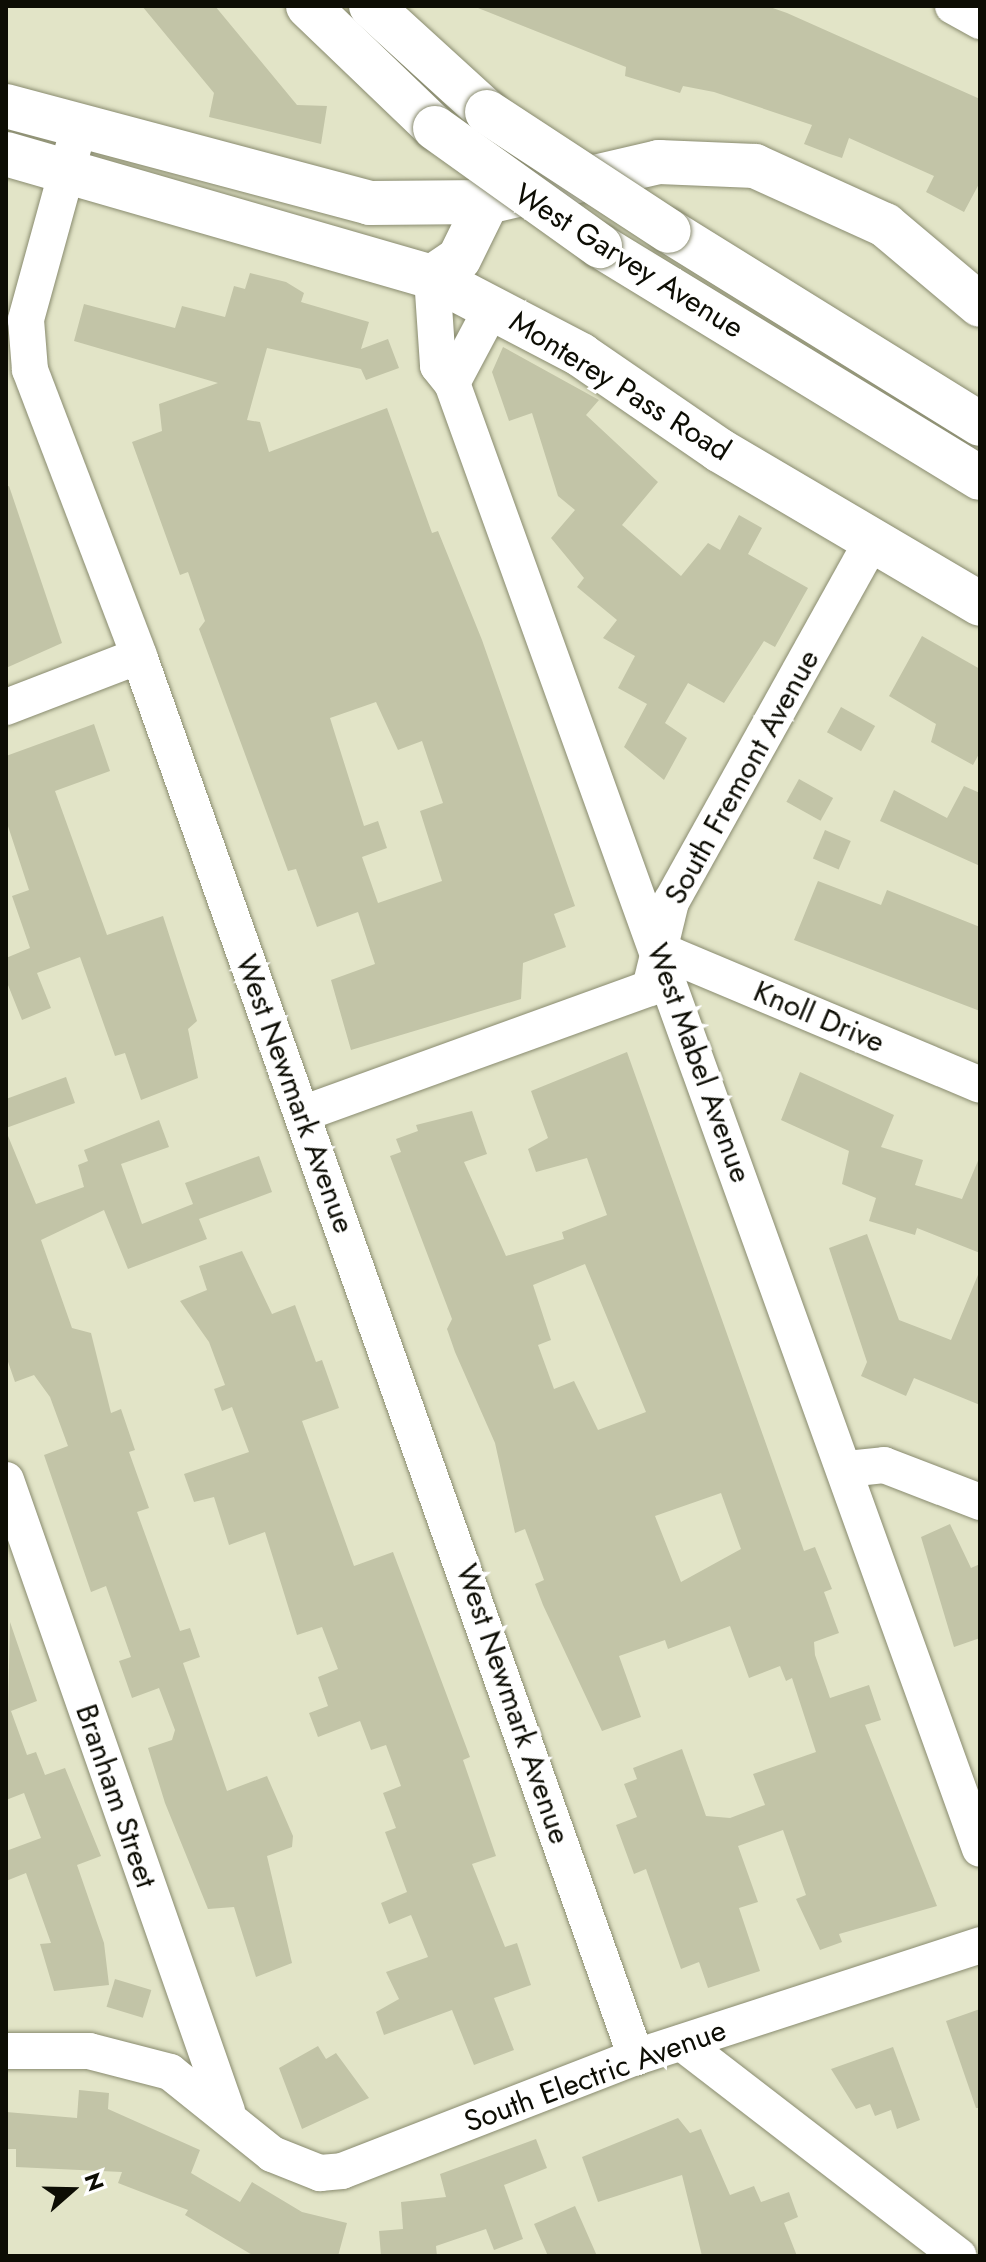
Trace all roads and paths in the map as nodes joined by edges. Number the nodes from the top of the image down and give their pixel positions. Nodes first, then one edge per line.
1 (308, 6) edge
2 (371, 6) edge
3 (953, 6) edge
4 (980, 21) edge
5 (6, 106) edge
6 (79, 127) junction
7 (6, 154) edge
8 (69, 171) junction
9 (487, 202) junction
10 (432, 277) junction
11 (980, 305) edge
12 (493, 306) junction
13 (452, 383) junction
14 (825, 383) junction
15 (980, 424) edge
16 (980, 450) edge
17 (980, 478) edge
18 (871, 543) junction
19 (980, 604) edge
20 (139, 656) junction
21 (6, 707) edge
22 (657, 949) junction
23 (980, 1085) edge
24 (302, 1114) junction
25 (847, 1469) junction
26 (6, 1480) edge
27 (980, 1502) edge
28 (980, 1849) edge
29 (980, 1945) edge
30 (682, 2043) junction
31 (6, 2051) edge
32 (636, 2057) junction
33 (227, 2111) junction
34 (959, 2256) edge

1 - 14 main road, West Garvey Avenue, bridge
2 - 15 main road, West Garvey Avenue, bridge
3 - 4 street
5 - 6 main road
6 - 8 street, West Newmark Avenue
6 - 9 main road
7 - 8 main road, Monterey Pass Road
8 - 10 main road, Monterey Pass Road
8 - 20 street, West Newmark Avenue
9 - 10 main road
9 - 11 main road
10 - 12 main road, Monterey Pass Road
10 - 13 street, West Mabel Avenue
12 - 13 street
12 - 18 main road, Monterey Pass Road
13 - 22 street, West Mabel Avenue
14 - 16 main road
14 - 17 main road, West Garvey Avenue
18 - 19 main road, Monterey Pass Road
18 - 22 street, South Fremont Avenue
20 - 21 street
20 - 24 street, West Newmark Avenue
22 - 23 street, Knoll Drive
22 - 24 street, South Fremont Avenue
22 - 25 street, West Mabel Avenue
24 - 32 street, West Newmark Avenue
25 - 27 street
25 - 28 street, West Mabel Avenue
26 - 33 street, Branham Street
29 - 30 street, South Electric Avenue
30 - 32 street, South Electric Avenue
30 - 34 street
31 - 33 street, South Electric Avenue
32 - 33 street, South Electric Avenue

